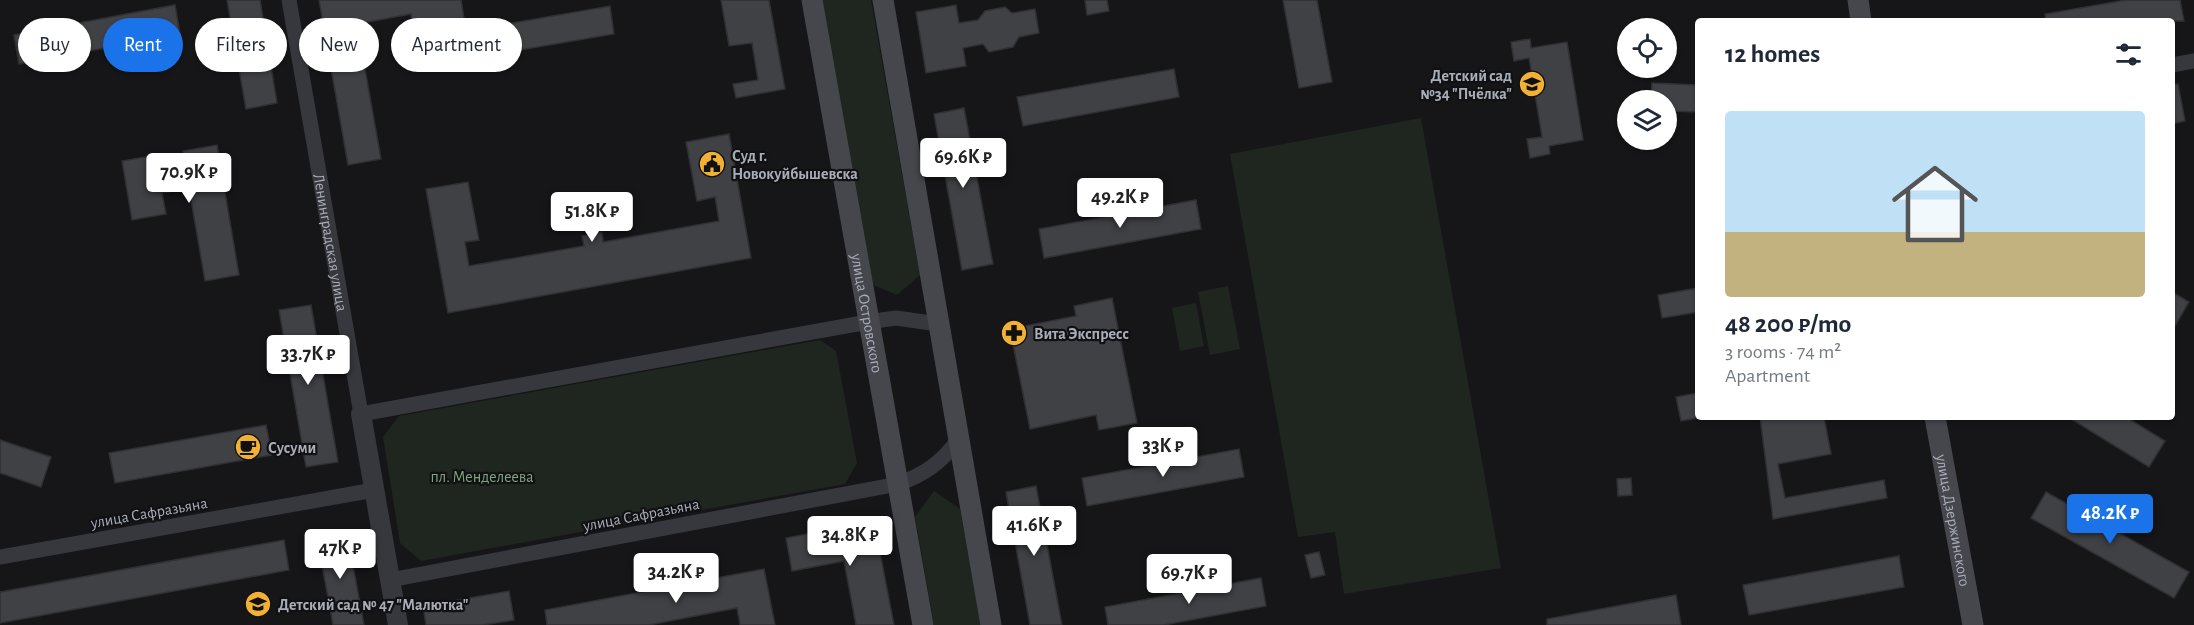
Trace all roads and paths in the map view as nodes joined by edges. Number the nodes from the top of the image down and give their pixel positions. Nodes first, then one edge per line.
1 (289, 0) edge
2 (812, 0) edge
3 (883, 0) edge
4 (1858, 0) edge
5 (1861, 18) edge
6 (2194, 61) edge
7 (2175, 64) edge
8 (868, 322) junction
9 (938, 324) junction
10 (361, 414) junction
11 (1936, 420) edge
12 (958, 440) junction
13 (898, 484) junction
14 (375, 490) junction
15 (0, 557) edge
16 (390, 580) junction
17 (398, 625) edge
18 (923, 625) edge
19 (991, 625) edge
20 (1973, 625) edge

1 - 10 street, Ленинградская улица
2 - 8 main road, улица Островского
3 - 9 main road
4 - 5 main road
6 - 7 street
8 - 9 street
8 - 10 street
8 - 13 main road, улица Островского
9 - 12 main road
10 - 14 street, Ленинградская улица
11 - 20 main road, улица Дзержинского
12 - 13 street, улица Сафразьяна
12 - 19 main road
13 - 16 street, улица Сафразьяна
13 - 18 main road, улица Островского
14 - 15 street, улица Сафразьяна
14 - 16 street, Ленинградская улица
16 - 17 street, Ленинградская улица

